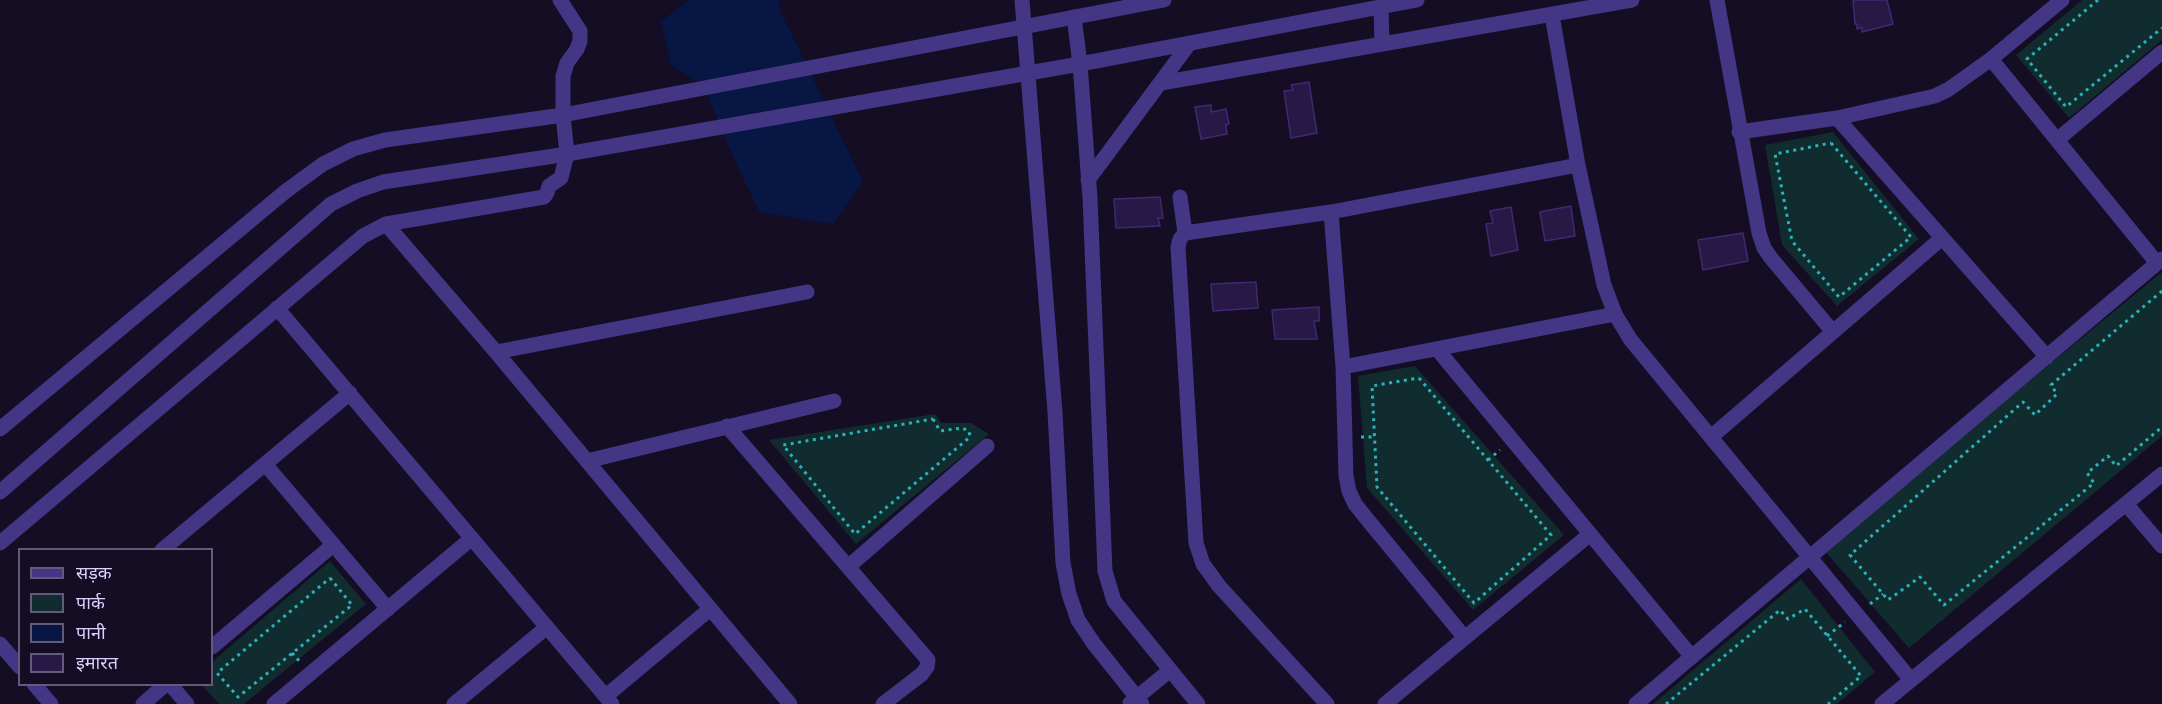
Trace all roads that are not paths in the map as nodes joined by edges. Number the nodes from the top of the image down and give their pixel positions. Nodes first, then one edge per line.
1 (560, 0) edge
2 (1022, 0) edge
3 (1164, 0) edge
4 (1417, 0) edge
5 (1632, 0) edge
6 (1717, 0) edge
7 (2062, 0) edge
8 (1382, 7) junction
9 (1552, 15) junction
10 (1074, 17) junction
11 (1024, 26) junction
12 (1189, 44) junction
13 (1382, 44) junction
14 (2162, 52) edge
15 (1991, 59) junction
16 (1080, 64) junction
17 (1029, 72) junction
18 (1161, 83) junction
19 (562, 114) junction
20 (1837, 118) junction
21 (1739, 132) junction
22 (2057, 140) junction
23 (567, 154) junction
24 (1578, 165) junction
25 (1088, 180) junction
26 (1180, 197) dead end
27 (1331, 212) junction
28 (386, 224) junction
29 (1185, 233) junction
30 (1942, 238) junction
31 (2160, 261) edge
32 (807, 292) dead end
33 (277, 308) junction
34 (1615, 314) junction
35 (1833, 332) junction
36 (1437, 348) junction
37 (496, 352) junction
38 (2047, 357) junction
39 (1343, 367) junction
40 (350, 393) junction
41 (834, 401) dead end
42 (727, 426) junction
43 (0, 429) edge
44 (1711, 437) junction
45 (987, 446) dead end
46 (587, 461) junction
47 (265, 464) junction
48 (2162, 474) edge
49 (0, 492) edge
50 (2127, 504) junction
51 (1589, 535) junction
52 (472, 538) junction
53 (0, 543) edge
54 (333, 545) junction
55 (2162, 546) edge
56 (163, 548) edge
57 (1810, 557) junction
58 (848, 567) junction
59 (387, 609) junction
60 (710, 609) junction
61 (547, 627) junction
62 (1465, 638) junction
63 (0, 644) edge
64 (213, 646) edge
65 (1692, 657) junction
66 (18, 665) edge
67 (1169, 671) junction
68 (1911, 680) junction
69 (36, 686) edge
70 (166, 686) edge
71 (170, 686) edge
72 (609, 700) edge
73 (1135, 702) edge
74 (51, 704) edge
75 (143, 704) edge
76 (187, 704) edge
77 (274, 704) edge
78 (454, 704) edge
79 (790, 704) edge
80 (883, 704) edge
81 (1198, 704) edge
82 (1327, 704) edge
83 (1385, 704) edge
84 (1636, 704) edge
85 (1882, 704) edge

1 - 19 street
2 - 11 street
3 - 10 street
4 - 8 street
5 - 9 street
6 - 21 street
7 - 15 street
8 - 12 street
8 - 13 street
9 - 13 street
9 - 24 street
10 - 11 street
10 - 16 street
11 - 17 street
11 - 19 street
12 - 16 street
12 - 18 street
13 - 18 street
14 - 22 street
15 - 20 street
15 - 22 street
16 - 17 street
16 - 25 street
17 - 23 street
17 - 73 street
18 - 25 street
19 - 23 street
19 - 43 street
20 - 21 street
20 - 30 street
21 - 35 street
22 - 31 street
23 - 28 street
23 - 49 street
24 - 27 street
24 - 34 street
25 - 67 street
26 - 29 street
27 - 29 street
27 - 39 street
28 - 33 street
28 - 37 street
29 - 82 street
30 - 35 street
30 - 38 street
31 - 38 street
32 - 37 street
33 - 40 street
33 - 53 street
34 - 36 street
34 - 44 street
35 - 44 street
36 - 39 street
36 - 51 street
37 - 46 street
38 - 57 street
39 - 62 street
40 - 47 street
40 - 52 street
41 - 42 street
42 - 46 street
42 - 58 street
44 - 57 street
45 - 58 street
46 - 60 street
47 - 54 street
47 - 56 street
48 - 50 street
50 - 55 street
50 - 68 street
51 - 62 street
51 - 65 street
52 - 59 street
52 - 61 street
54 - 59 street
54 - 64 street
57 - 65 street
57 - 68 street
58 - 80 street
59 - 77 street
60 - 72 street
60 - 79 street
61 - 72 street
61 - 78 street
62 - 83 street
63 - 66 street
65 - 84 street
67 - 73 street
67 - 81 street
68 - 85 street
69 - 74 street
70 - 75 street
71 - 76 street

